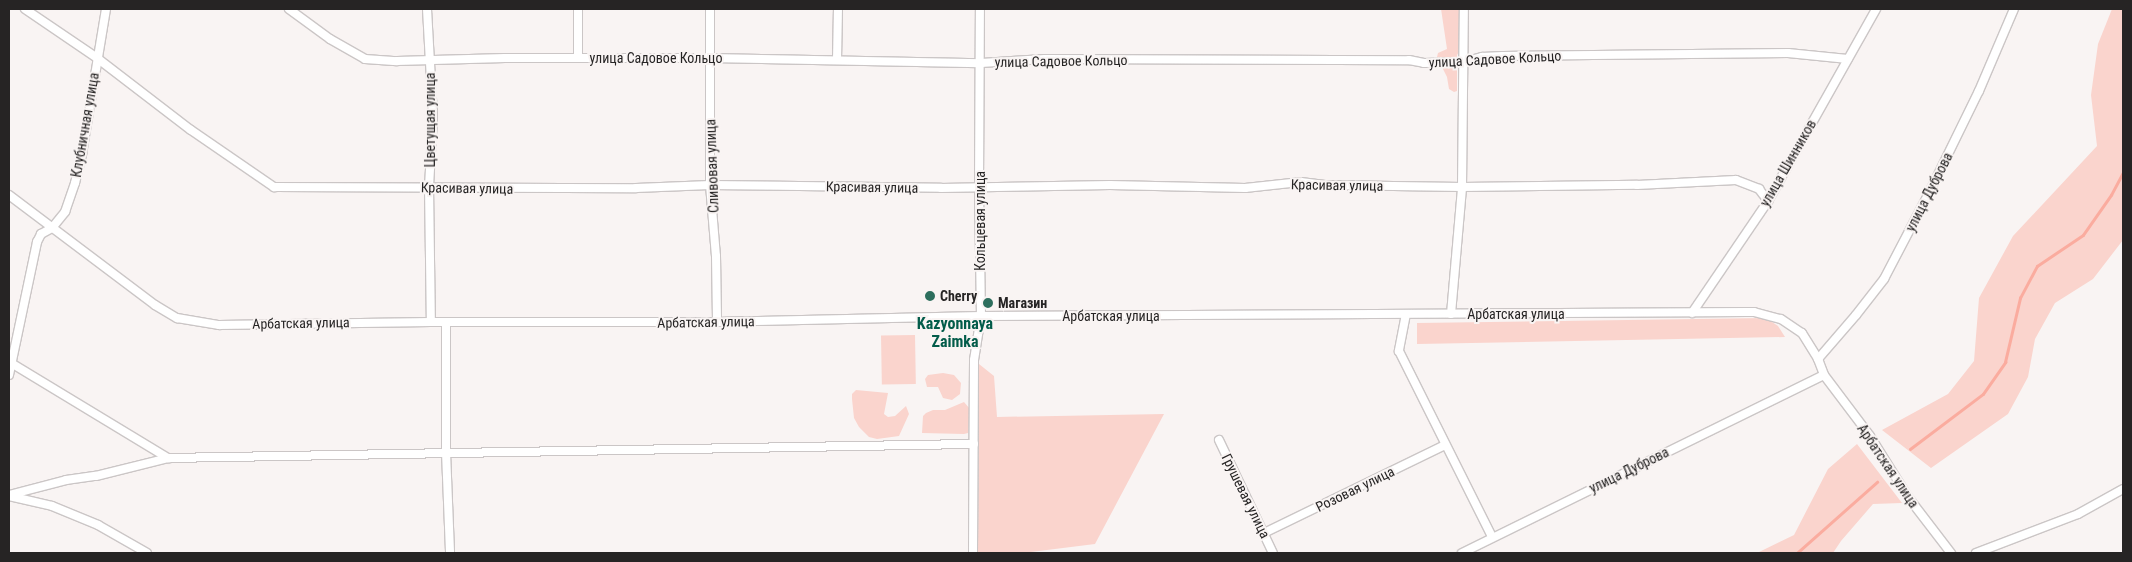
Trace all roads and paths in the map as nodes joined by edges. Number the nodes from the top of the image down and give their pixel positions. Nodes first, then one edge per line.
1 (25, 9) edge
2 (106, 9) edge
3 (289, 9) edge
4 (427, 9) edge
5 (578, 9) edge
6 (710, 9) edge
7 (838, 9) edge
8 (980, 9) edge
9 (1464, 9) edge
10 (1876, 9) edge
11 (2014, 9) edge
12 (97, 58) junction
13 (578, 58) junction
14 (710, 58) junction
15 (1848, 59) junction
16 (837, 60) junction
17 (430, 61) junction
18 (1463, 62) junction
19 (981, 63) junction
20 (710, 185) junction
21 (979, 186) junction
22 (429, 187) junction
23 (1462, 187) junction
24 (9, 196) edge
25 (1768, 201) junction
26 (52, 228) junction
27 (1692, 313) junction
28 (1406, 314) junction
29 (1451, 314) junction
30 (981, 316) junction
31 (431, 322) junction
32 (446, 322) junction
33 (717, 322) junction
34 (1818, 359) junction
35 (11, 363) junction
36 (9, 375) edge
37 (1824, 375) junction
38 (1219, 440) dead end
39 (974, 444) junction
40 (1445, 445) junction
41 (446, 452) junction
42 (168, 458) junction
43 (2123, 489) edge
44 (9, 496) edge
45 (1264, 533) junction
46 (1492, 537) junction
47 (147, 553) edge
48 (450, 553) edge
49 (973, 553) edge
50 (1273, 553) edge
51 (1462, 553) edge
52 (1951, 553) edge
53 (1976, 553) edge

1 - 12 street, Красивая улица
2 - 12 street, Клубничная улица
3 - 17 street, улица Садовое Кольцо
4 - 17 street, Цветущая улица
5 - 13 street
6 - 14 street, Сливовая улица
7 - 16 street
8 - 19 street, Кольцевая улица
9 - 18 street
10 - 15 street, улица Шинников
11 - 34 street, улица Дуброва
12 - 22 street, Красивая улица
12 - 26 street, Клубничная улица
13 - 14 street, улица Садовое Кольцо
13 - 17 street, улица Садовое Кольцо
14 - 16 street, улица Садовое Кольцо
14 - 20 street, Сливовая улица
15 - 18 street, улица Садовое Кольцо
15 - 25 street, улица Шинников
16 - 19 street, улица Садовое Кольцо
17 - 22 street, Цветущая улица
18 - 19 street, улица Садовое Кольцо
18 - 23 street
19 - 21 street, Кольцевая улица
20 - 21 street, Красивая улица
20 - 22 street, Красивая улица
20 - 33 street, Сливовая улица
21 - 23 street, Красивая улица
21 - 30 street, Кольцевая улица
22 - 31 street, Цветущая улица
23 - 25 street, Красивая улица
23 - 29 street
24 - 26 street, Арбатская улица
25 - 27 street, улица Шинников
26 - 31 street, Арбатская улица
26 - 35 street, Клубничная улица
27 - 29 street, Арбатская улица
27 - 34 street, Арбатская улица
28 - 29 street, Арбатская улица
28 - 30 street, Арбатская улица
28 - 40 street
30 - 33 street, Арбатская улица
30 - 39 street, Кольцевая улица
31 - 32 street, Арбатская улица
32 - 33 street, Арбатская улица
32 - 41 street
34 - 37 street, Арбатская улица
35 - 36 street, Клубничная улица
35 - 42 street
37 - 46 street, улица Дуброва
37 - 52 street, Арбатская улица
38 - 45 street, Грушевая улица
39 - 41 street
39 - 49 street, Кольцевая улица
40 - 45 street, Розовая улица
40 - 46 street
41 - 42 street
41 - 48 street
42 - 44 street
43 - 53 street
44 - 47 street
45 - 50 street, Грушевая улица
46 - 51 street, улица Дуброва

